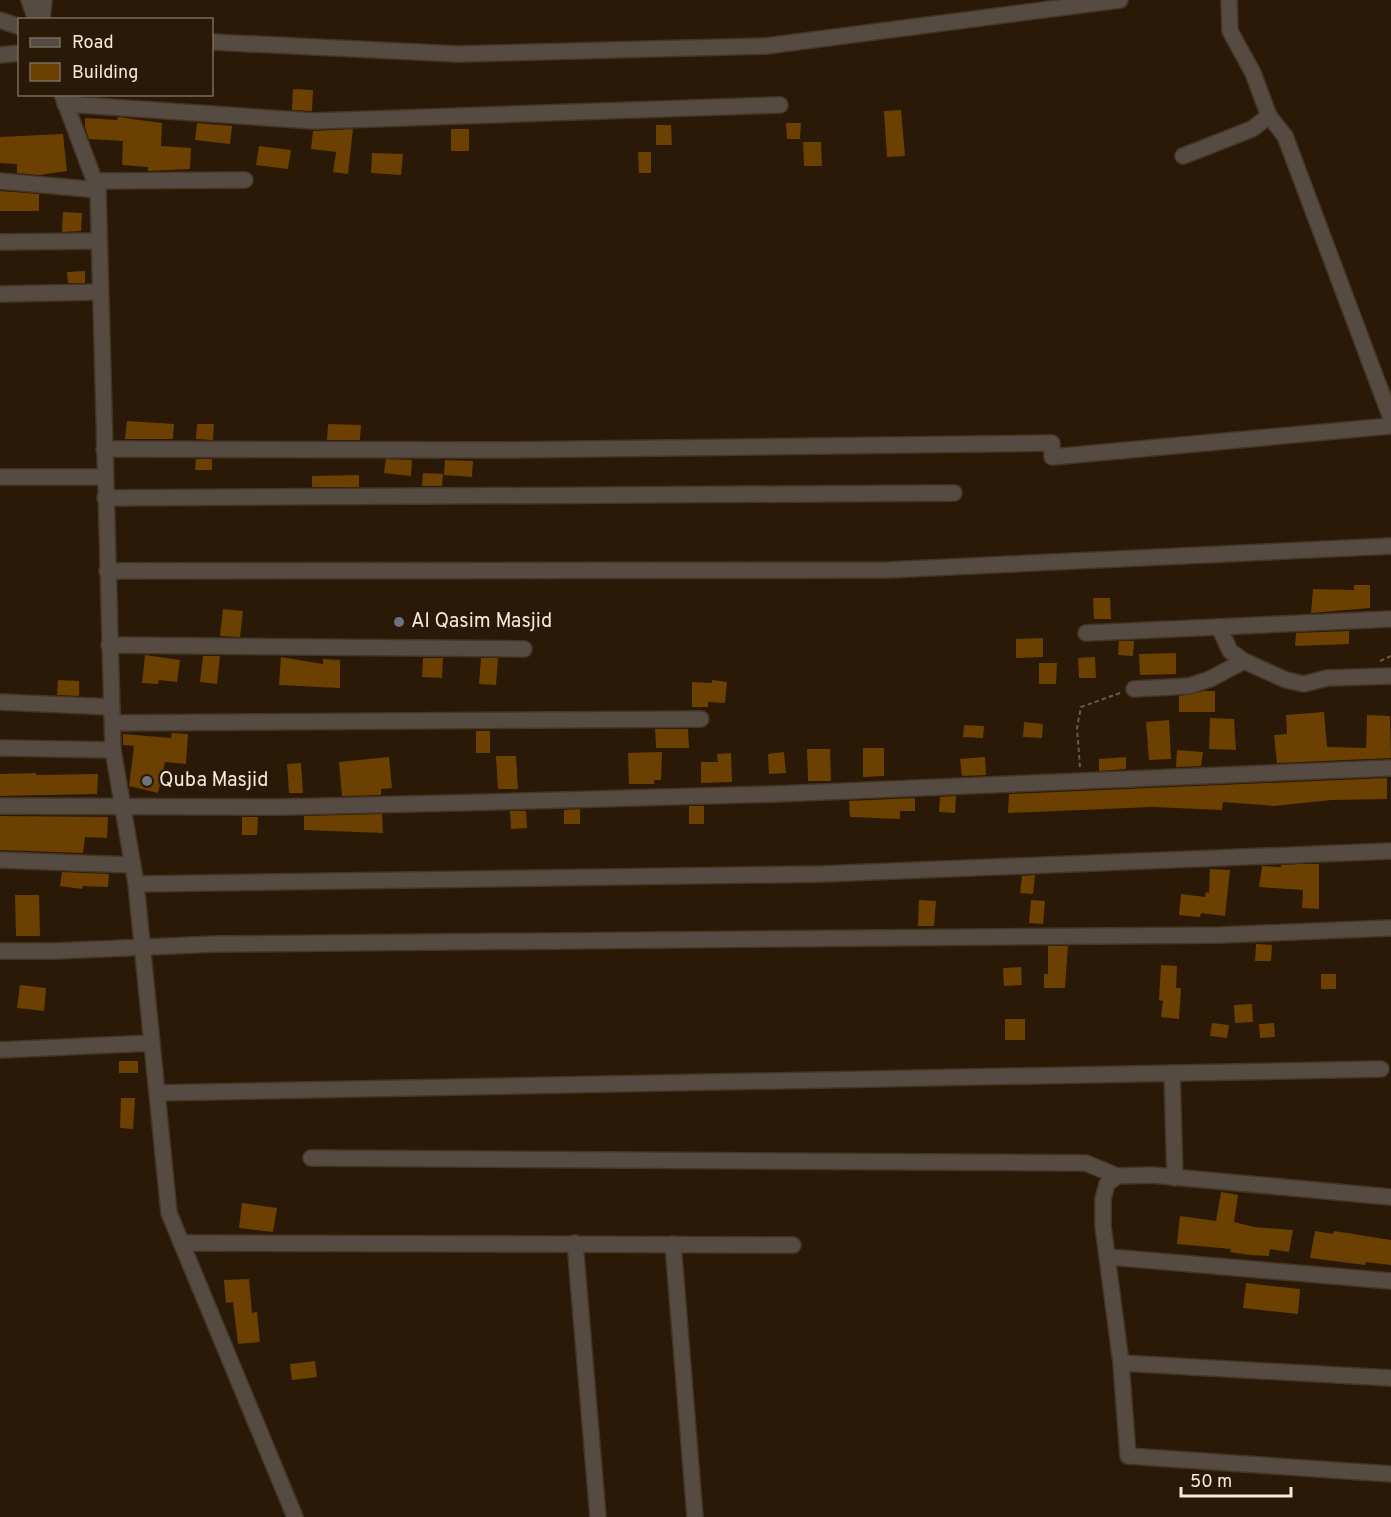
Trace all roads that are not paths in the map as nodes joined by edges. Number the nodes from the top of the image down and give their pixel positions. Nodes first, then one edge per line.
1 (30, 0) edge
2 (44, 0) edge
3 (1120, 0) edge
4 (1229, 0) edge
5 (35, 18) edge
6 (42, 18) edge
7 (0, 20) edge
8 (18, 26) edge
9 (213, 42) edge
10 (18, 53) edge
11 (0, 55) edge
12 (64, 99) edge
13 (780, 105) dead end
14 (1269, 116) junction
15 (1184, 156) dead end
16 (245, 180) dead end
17 (0, 181) edge
18 (96, 186) junction
19 (99, 241) junction
20 (0, 242) edge
21 (100, 292) junction
22 (0, 294) edge
23 (1391, 418) edge
24 (1391, 426) edge
25 (104, 449) junction
26 (0, 477) edge
27 (105, 477) junction
28 (954, 493) dead end
29 (105, 498) junction
30 (1391, 546) edge
31 (107, 571) junction
32 (1391, 619) edge
33 (1219, 627) junction
34 (1086, 633) dead end
35 (110, 645) junction
36 (524, 649) dead end
37 (1244, 661) junction
38 (1391, 676) edge
39 (1134, 689) road end
40 (0, 702) edge
41 (112, 707) junction
42 (701, 719) dead end
43 (113, 723) junction
44 (0, 748) edge
45 (113, 750) junction
46 (1391, 768) edge
47 (0, 806) edge
48 (122, 806) junction
49 (1391, 851) edge
50 (0, 860) edge
51 (132, 865) junction
52 (136, 884) junction
53 (1391, 928) edge
54 (143, 948) junction
55 (0, 951) edge
56 (152, 1043) junction
57 (0, 1050) edge
58 (1381, 1069) dead end
59 (1172, 1073) junction
60 (157, 1092) junction
61 (311, 1158) dead end
62 (1117, 1176) junction
63 (1175, 1178) junction
64 (1391, 1197) edge
65 (576, 1242) junction
66 (181, 1243) junction
67 (673, 1244) junction
68 (793, 1245) dead end
69 (1109, 1257) junction
70 (1391, 1281) edge
71 (1120, 1363) junction
72 (1391, 1378) edge
73 (1391, 1474) edge
74 (295, 1517) edge
75 (598, 1517) edge
76 (695, 1517) edge

1 - 5 street
2 - 6 street
3 - 9 street
4 - 14 street
7 - 8 street
10 - 11 street
12 - 13 street
12 - 18 street
14 - 15 street
14 - 23 street
16 - 18 street
17 - 18 street
18 - 19 street
19 - 20 street
19 - 21 street
21 - 22 street
21 - 25 street
24 - 25 street
25 - 27 street
26 - 27 street
27 - 29 street
28 - 29 street
29 - 31 street
30 - 31 street
31 - 35 street
32 - 33 street
33 - 34 street
33 - 37 street
35 - 36 street
35 - 41 street
37 - 38 street
37 - 39 street
40 - 41 street
41 - 43 street
42 - 43 street
43 - 45 street
44 - 45 street
45 - 48 street
46 - 48 street
47 - 48 street
48 - 51 street
49 - 52 street
50 - 51 street
51 - 52 street
52 - 54 street
53 - 54 street
54 - 55 street
54 - 56 street
56 - 57 street
56 - 60 street
58 - 59 street
59 - 60 street
59 - 63 street
60 - 66 street
61 - 62 street
62 - 63 street
62 - 69 street
63 - 64 street
65 - 66 street
65 - 67 street
65 - 75 street
66 - 74 street
67 - 68 street
67 - 76 street
69 - 70 street
69 - 71 street
71 - 72 street
71 - 73 street

